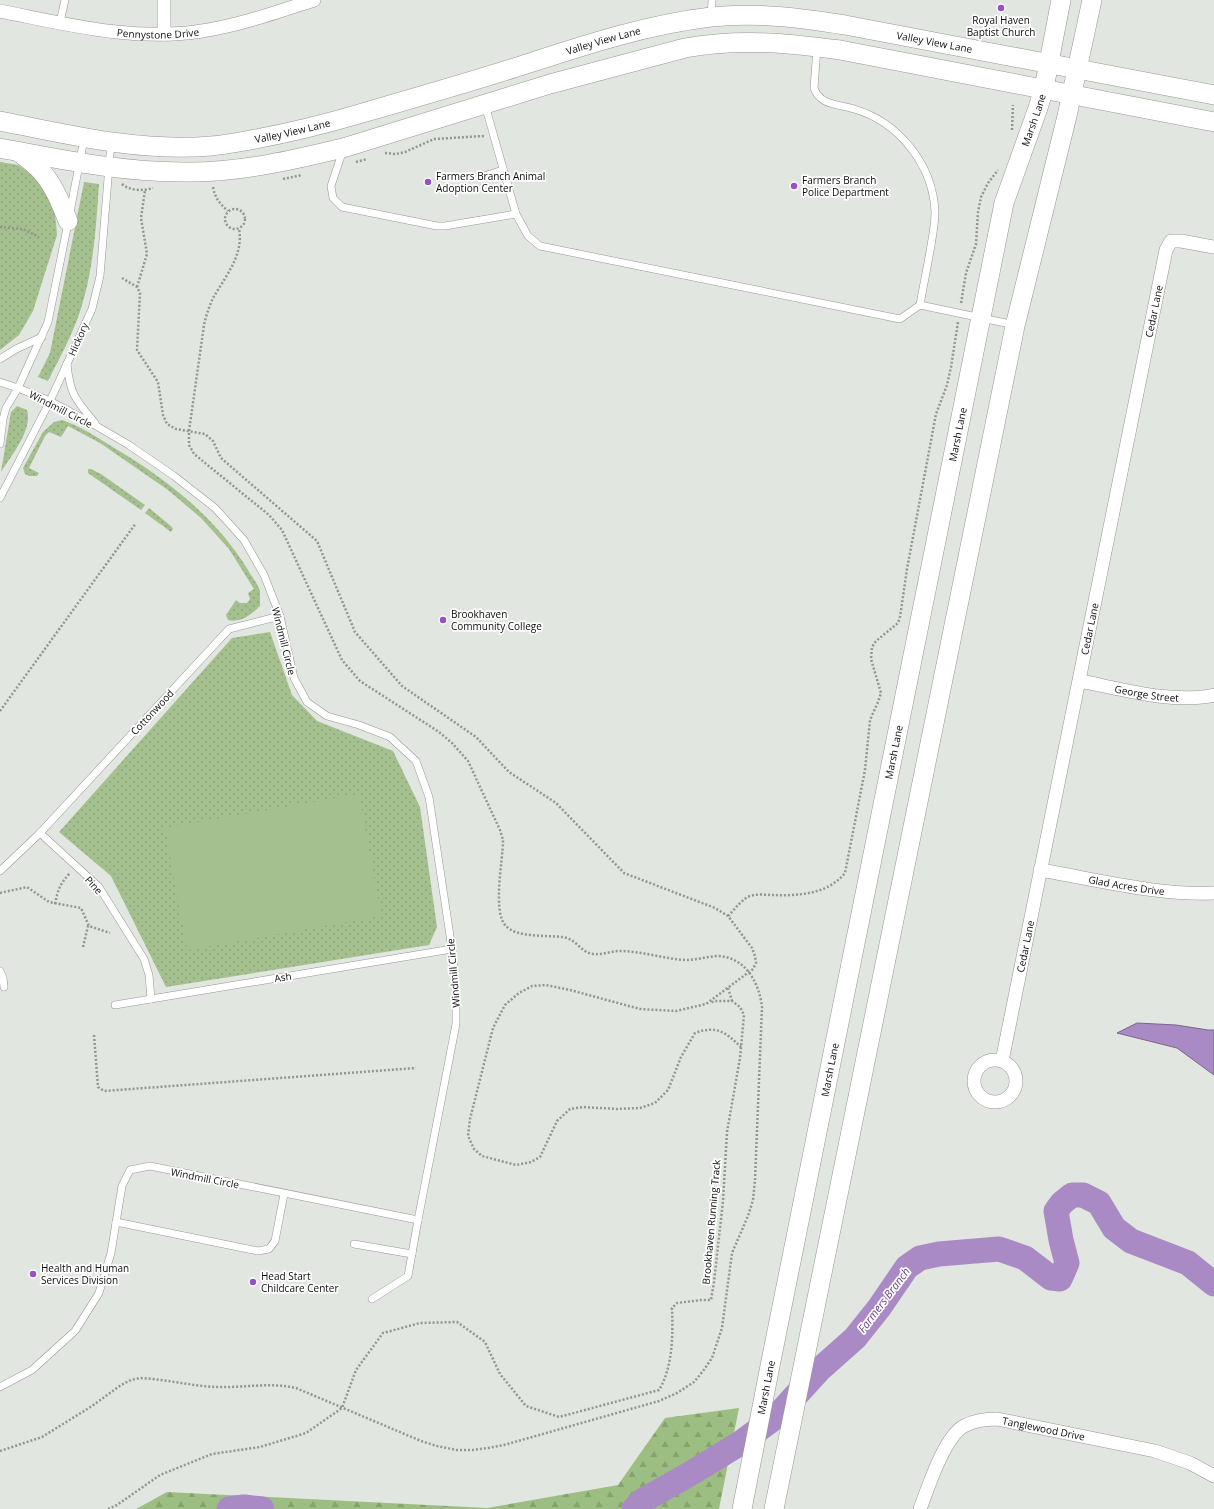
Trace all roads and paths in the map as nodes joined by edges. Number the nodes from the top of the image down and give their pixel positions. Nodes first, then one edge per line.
1 (65, 0) edge
2 (164, 0) edge
3 (314, 0) edge
4 (1061, 0) edge
5 (1092, 0) edge
6 (0, 11) edge
7 (707, 12) edge
8 (60, 22) junction
9 (845, 25) junction
10 (164, 34) junction
11 (703, 45) junction
12 (818, 47) junction
13 (840, 50) junction
14 (1048, 64) junction
15 (1078, 70) junction
16 (478, 79) junction
17 (1044, 88) junction
18 (1072, 93) junction
19 (1214, 95) edge
20 (485, 105) junction
21 (1013, 105) dead end
22 (0, 121) edge
23 (1214, 122) edge
24 (1010, 136) dead end
25 (84, 139) junction
26 (111, 142) junction
27 (343, 148) junction
28 (9, 150) edge
29 (79, 163) junction
30 (109, 167) junction
31 (998, 169) dead end
32 (503, 170) junction
33 (484, 176) dead end
34 (212, 185) dead end
35 (145, 190) dead end
36 (228, 211) junction
37 (516, 214) junction
38 (68, 221) junction
39 (0, 227) edge
40 (39, 237) dead end
41 (1214, 247) edge
42 (122, 278) dead end
43 (137, 287) junction
44 (920, 305) junction
45 (959, 314) junction
46 (981, 319) junction
47 (1015, 326) junction
48 (42, 337) junction
49 (0, 359) edge
50 (67, 364) junction
51 (0, 382) edge
52 (18, 388) junction
53 (50, 401) junction
54 (98, 427) junction
55 (0, 444) edge
56 (0, 498) edge
57 (136, 523) dead end
58 (280, 616) junction
59 (1080, 681) junction
60 (1214, 695) edge
61 (0, 711) edge
62 (40, 833) junction
63 (76, 866) junction
64 (1040, 870) junction
65 (0, 871) edge
66 (0, 893) edge
67 (1214, 893) edge
68 (55, 904) junction
69 (728, 916) junction
70 (90, 926) junction
71 (110, 933) dead end
72 (83, 946) dead end
73 (452, 949) junction
74 (0, 970) edge
75 (4, 986) dead end
76 (728, 988) junction
77 (151, 999) junction
78 (732, 1001) junction
79 (706, 1004) junction
80 (115, 1005) dead end
81 (94, 1035) dead end
82 (741, 1047) junction
83 (1002, 1061) dead end
84 (416, 1068) dead end
85 (284, 1194) junction
86 (418, 1220) junction
87 (116, 1222) junction
88 (354, 1244) dead end
89 (412, 1254) junction
90 (372, 1299) dead end
91 (0, 1387) edge
92 (1214, 1476) edge
93 (108, 1509) edge
94 (742, 1509) edge
95 (774, 1509) edge
96 (920, 1509) edge

1 - 8 lane
2 - 10 street
3 - 10 street, Pennystone Drive
4 - 14 main road, Marsh Lane
5 - 15 main road
6 - 8 street, Pennystone Drive
7 - 9 main road, Valley View Lane
7 - 11 main road
7 - 16 main road, Valley View Lane
8 - 10 street, Pennystone Drive
9 - 13 main road
9 - 14 main road, Valley View Lane
11 - 12 main road
11 - 20 main road
12 - 13 main road
12 - 44 lane
13 - 17 main road
14 - 15 main road, Valley View Lane
14 - 17 main road, Marsh Lane
15 - 18 main road
15 - 19 main road, Valley View Lane
16 - 20 main road
16 - 26 main road, Valley View Lane
17 - 18 main road
17 - 46 main road, Marsh Lane
18 - 23 main road
18 - 47 main road
20 - 27 main road
20 - 32 lane
21 - 24 path
22 - 25 main road, Valley View Lane
25 - 26 main road, Valley View Lane
25 - 29 lane
26 - 30 lane, Hickory
27 - 30 main road
27 - 37 lane
28 - 29 main road
28 - 38 main road
29 - 30 main road
29 - 38 lane
30 - 50 lane, Hickory
31 - 45 path
32 - 33 lane
32 - 37 lane
34 - 36 path
35 - 43 path
36 - 36 path
37 - 44 lane
38 - 48 lane
39 - 40 path
41 - 59 street, Cedar Lane
42 - 43 path
43 - 69 path
44 - 45 lane
45 - 46 lane
45 - 69 path
46 - 47 lane
46 - 94 main road, Marsh Lane
47 - 95 main road
48 - 49 lane
48 - 52 lane
50 - 53 lane, Hickory
50 - 54 lane
51 - 52 lane, Windmill Circle
52 - 53 lane, Windmill Circle
52 - 55 lane
53 - 54 lane, Windmill Circle
53 - 56 lane, Hickory
54 - 58 lane, Windmill Circle
57 - 61 path
58 - 62 lane, Cottonwood
58 - 73 lane, Windmill Circle
59 - 60 street, George Street
59 - 64 street, Cedar Lane
62 - 63 lane, Pine
62 - 65 lane
63 - 68 path
63 - 77 lane, Pine
64 - 67 street, Glad Acres Drive
64 - 83 street, Cedar Lane
66 - 68 path
68 - 70 path
69 - 76 path
70 - 71 path
70 - 72 path
73 - 77 lane, Ash
73 - 86 lane, Windmill Circle
74 - 75 lane
76 - 78 path, Brookhaven Running Track
76 - 79 path
77 - 80 lane, Ash
78 - 79 path
78 - 82 path, Brookhaven Running Track
79 - 82 path
81 - 84 path
82 - 93 path, Brookhaven Running Track
85 - 86 lane, Windmill Circle
85 - 87 lane, Windmill Circle
85 - 87 lane
86 - 89 lane
87 - 91 lane, Windmill Circle
88 - 89 lane
89 - 90 lane
92 - 96 street, Tanglewood Drive

